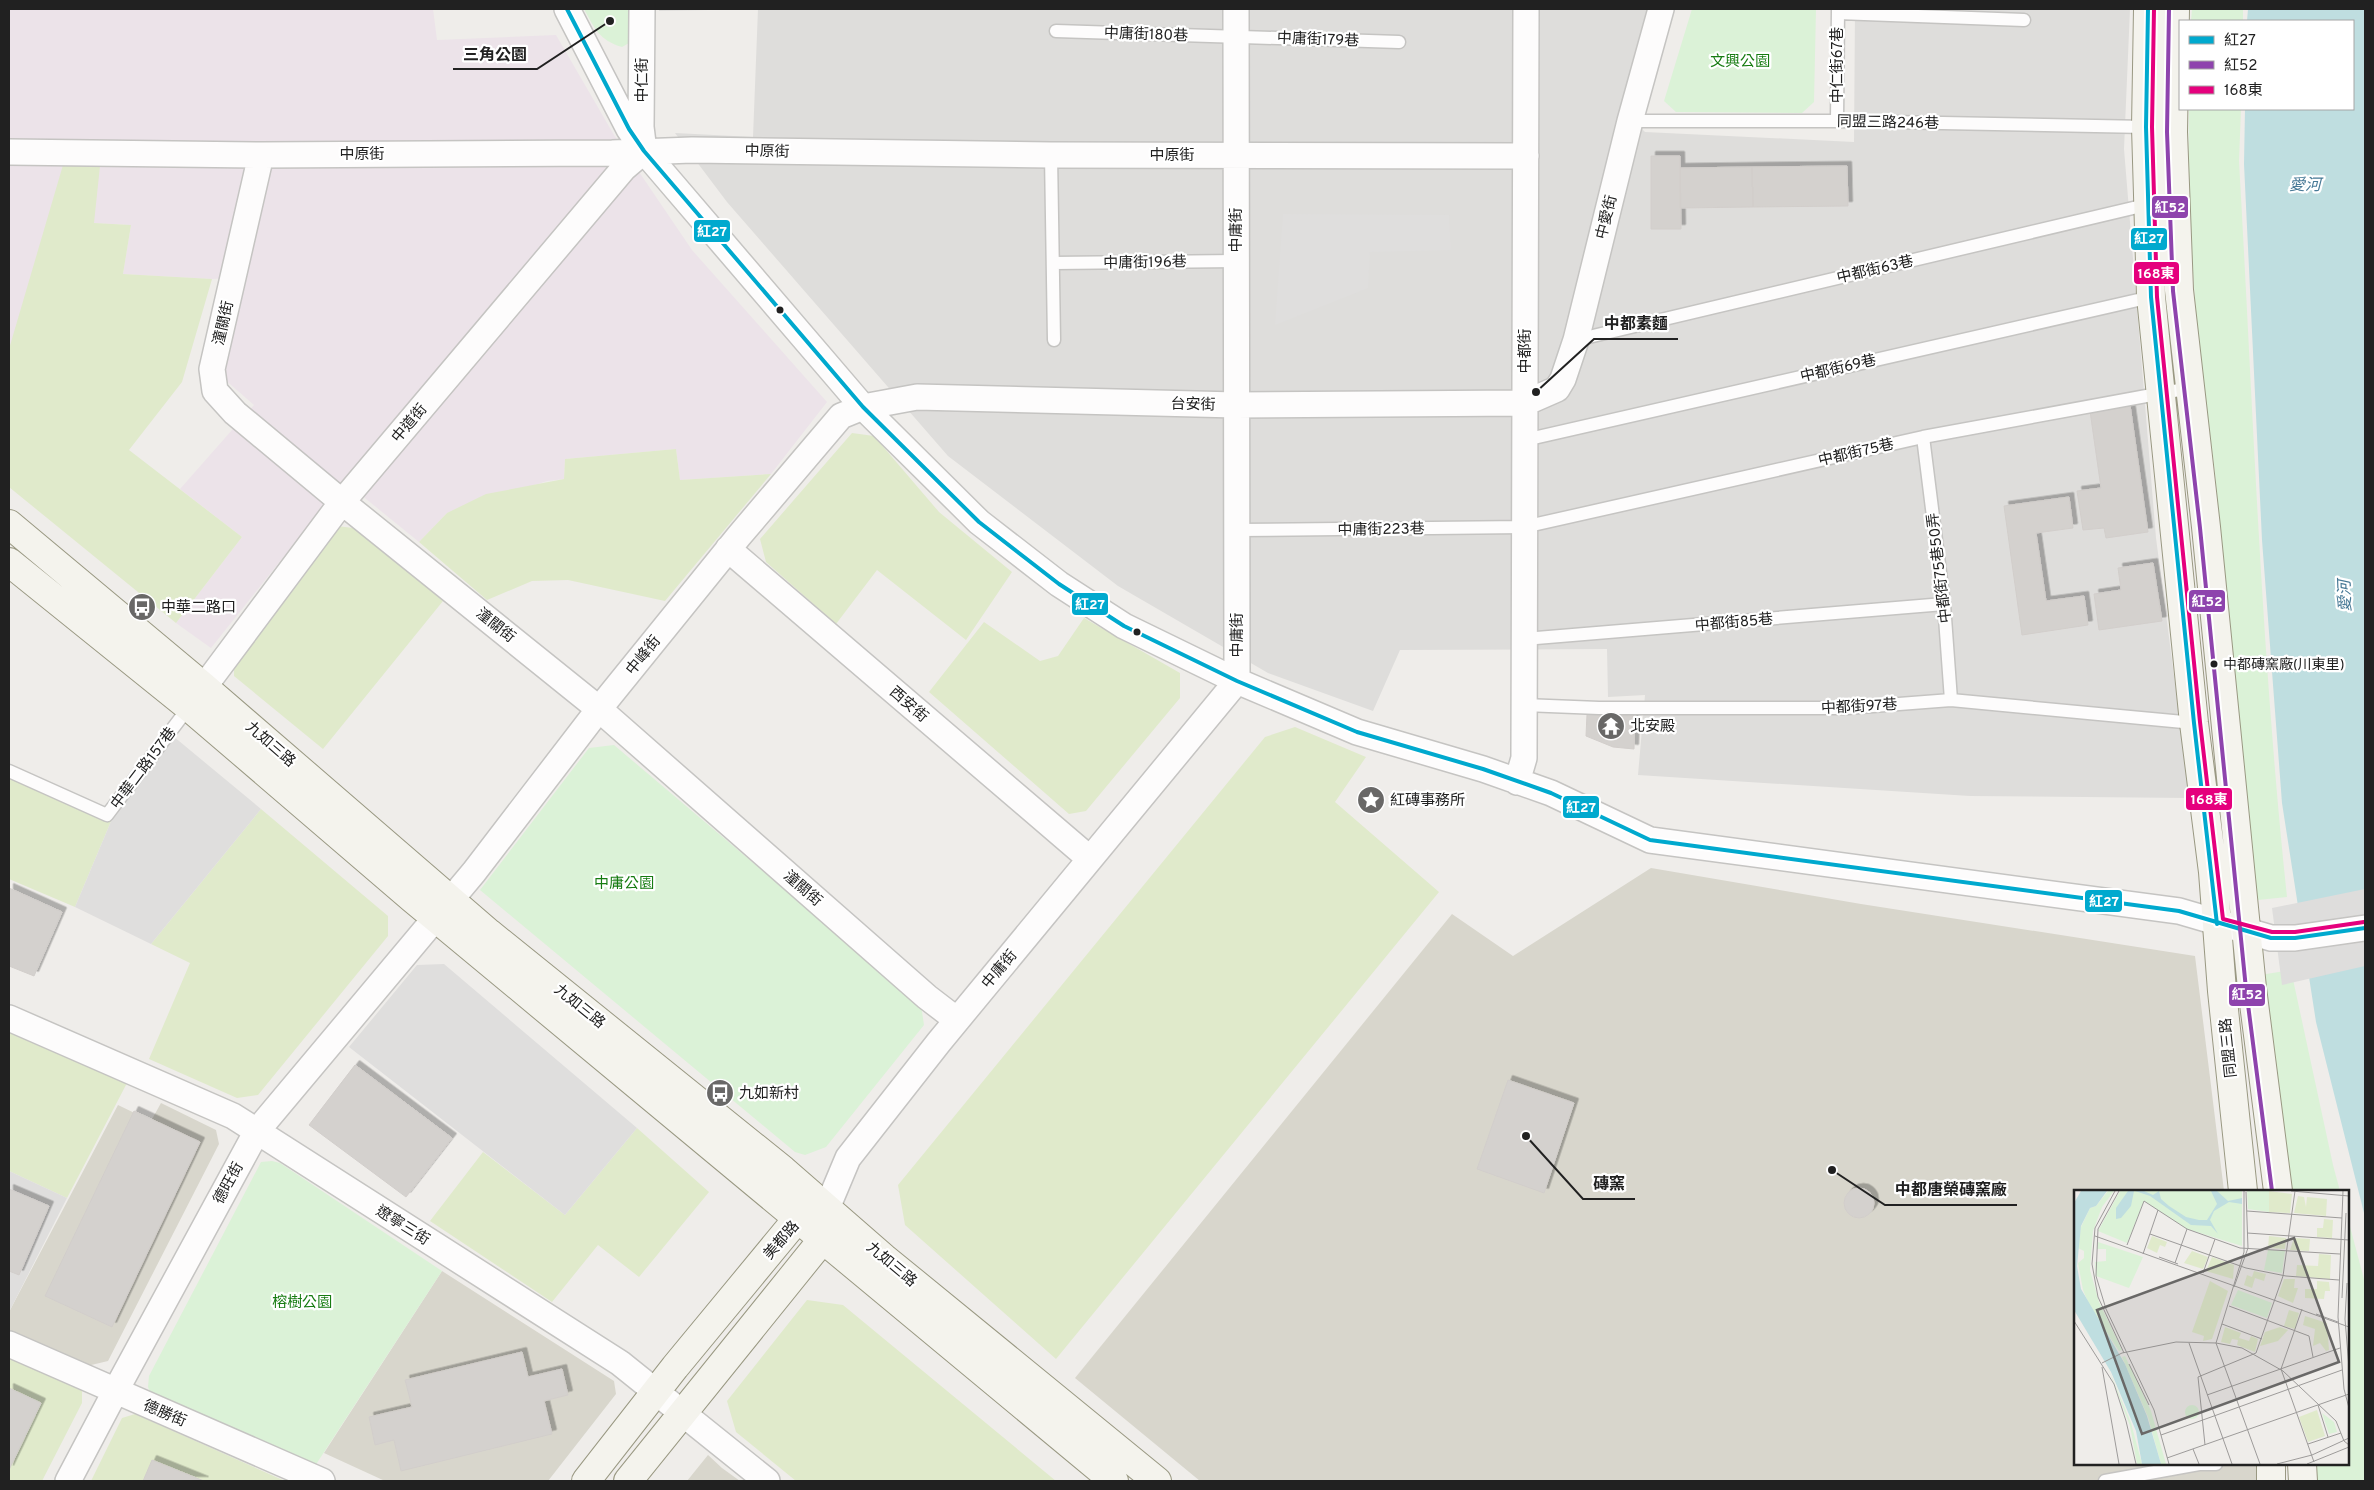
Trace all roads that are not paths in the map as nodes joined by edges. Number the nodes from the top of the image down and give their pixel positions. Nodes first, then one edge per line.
1 (567, 9) edge
2 (642, 9) edge
3 (1236, 9) edge
4 (1526, 9) edge
5 (1661, 9) edge
6 (2148, 9) edge
7 (2175, 9) edge
8 (1838, 11) edge
9 (2024, 20) dead end
10 (1056, 31) dead end
11 (1236, 37) junction
12 (1400, 42) dead end
13 (1630, 121) junction
14 (1837, 121) junction
15 (2146, 127) junction
16 (644, 151) junction
17 (9, 152) edge
18 (261, 155) junction
19 (1051, 155) junction
20 (1236, 155) junction
21 (1526, 156) junction
22 (2175, 202) junction
23 (2146, 204) junction
24 (1236, 261) junction
25 (1054, 263) junction
26 (2151, 297) junction
27 (1054, 340) dead end
28 (1576, 340) junction
29 (2190, 388) junction
30 (2160, 392) junction
31 (1525, 404) junction
32 (1236, 405) junction
33 (863, 407) junction
34 (1923, 437) junction
35 (1525, 440) junction
36 (342, 502) junction
37 (9, 524) edge
38 (1524, 527) junction
39 (1237, 530) junction
40 (728, 549) junction
41 (9, 562) edge
42 (1944, 604) junction
43 (1524, 639) junction
44 (1237, 681) junction
45 (197, 697) junction
46 (1951, 700) junction
47 (1524, 705) junction
48 (599, 708) junction
49 (2194, 722) junction
50 (9, 771) edge
51 (1517, 782) junction
52 (1090, 859) junction
53 (444, 909) junction
54 (2217, 924) junction
55 (2365, 928) edge
56 (2259, 935) junction
57 (9, 1018) edge
58 (957, 1020) junction
59 (257, 1131) junction
60 (2243, 1190) edge
61 (2278, 1190) edge
62 (827, 1208) junction
63 (798, 1218) junction
64 (823, 1239) junction
65 (9, 1344) edge
66 (115, 1392) junction
67 (656, 1392) junction
68 (682, 1413) junction
69 (2190, 1465) edge
70 (2271, 1465) edge
71 (2302, 1465) edge
72 (1102, 1478) edge
73 (68, 1481) edge
74 (322, 1481) edge
75 (586, 1481) edge
76 (628, 1481) edge
77 (767, 1481) edge
78 (1156, 1481) edge
79 (2105, 1481) edge
80 (2271, 1481) edge
81 (2303, 1481) edge

1 - 16 street
2 - 16 street, 中仁街
3 - 11 street, 中庸街
4 - 21 street, 中都街
5 - 13 street, 中愛街
6 - 15 street, 同盟三路
7 - 22 street, 同盟三路
8 - 9 lane
8 - 14 lane, 中仁街67巷
10 - 11 lane, 中庸街180巷
11 - 12 lane, 中庸街179巷
11 - 20 street, 中庸街
13 - 14 lane, 同盟三路246巷
13 - 28 street, 中愛街
14 - 15 lane, 同盟三路246巷
15 - 23 street, 同盟三路
16 - 18 street, 中原街
16 - 19 street, 中原街
16 - 33 street
16 - 36 street, 中道街
17 - 18 street, 中原街
18 - 36 street, 潼關街
19 - 20 street, 中原街
19 - 25 lane
20 - 21 street, 中原街
20 - 24 street, 中庸街
21 - 31 street, 中都街
22 - 23 lane, 中都街63巷
22 - 29 street, 同盟三路
23 - 26 street, 同盟三路
23 - 28 lane, 中都街63巷
24 - 25 lane, 中庸街196巷
24 - 32 street, 中庸街
25 - 27 lane
26 - 30 street, 同盟三路
26 - 35 lane, 中都街69巷
28 - 31 street, 中愛街
29 - 30 lane, 中都街75巷
29 - 56 street, 同盟三路
30 - 34 lane, 中都街75巷
30 - 49 street, 同盟三路
31 - 32 street, 台安街
31 - 35 street, 中都街
32 - 33 street, 台安街
32 - 39 street, 中庸街
33 - 40 street, 中峰街
33 - 44 street
34 - 38 lane, 中都街75巷
34 - 42 lane, 中都街75巷50弄
35 - 38 street, 中都街
36 - 45 street, 中道街
36 - 48 street, 潼關街
37 - 45 street, 九如三路
38 - 39 lane, 中庸街223巷
38 - 43 street, 中都街
39 - 44 street, 中庸街
40 - 48 street, 中峰街
40 - 52 street, 西安街
41 - 45 street, 九如三路
42 - 43 lane, 中都街85巷
42 - 46 lane, 中都街75巷50弄
43 - 47 street, 中都街
44 - 51 street
44 - 52 street, 中庸街
45 - 50 lane, 中華二路157巷
45 - 53 street, 九如三路
46 - 47 lane, 中都街97巷
46 - 49 lane, 中都街97巷
47 - 51 street, 中都街
48 - 53 street, 中峰街
48 - 58 street, 潼關街
49 - 54 street, 同盟三路
51 - 54 street
52 - 58 street, 中庸街
53 - 59 street, 德旺街
53 - 62 street, 九如三路
53 - 63 street, 九如三路
54 - 56 street
54 - 60 street, 同盟三路
55 - 56 street
56 - 61 street, 同盟三路
57 - 59 street, 遼寧三街
58 - 62 street, 中庸街
59 - 66 street, 德旺街
59 - 67 street, 遼寧三街
62 - 63 street, 美都路
62 - 64 street, 美都路
62 - 78 street, 九如三路
63 - 64 street, 九如三路
63 - 67 street, 美都路
64 - 68 street
64 - 72 street, 九如三路
65 - 66 street, 德勝街
66 - 73 street, 德旺街
66 - 74 street, 德勝街
67 - 68 street, 遼寧三街
67 - 75 street, 美都路
68 - 76 street
68 - 77 street, 遼寧三街
69 - 79 lane
70 - 80 street
71 - 81 street

